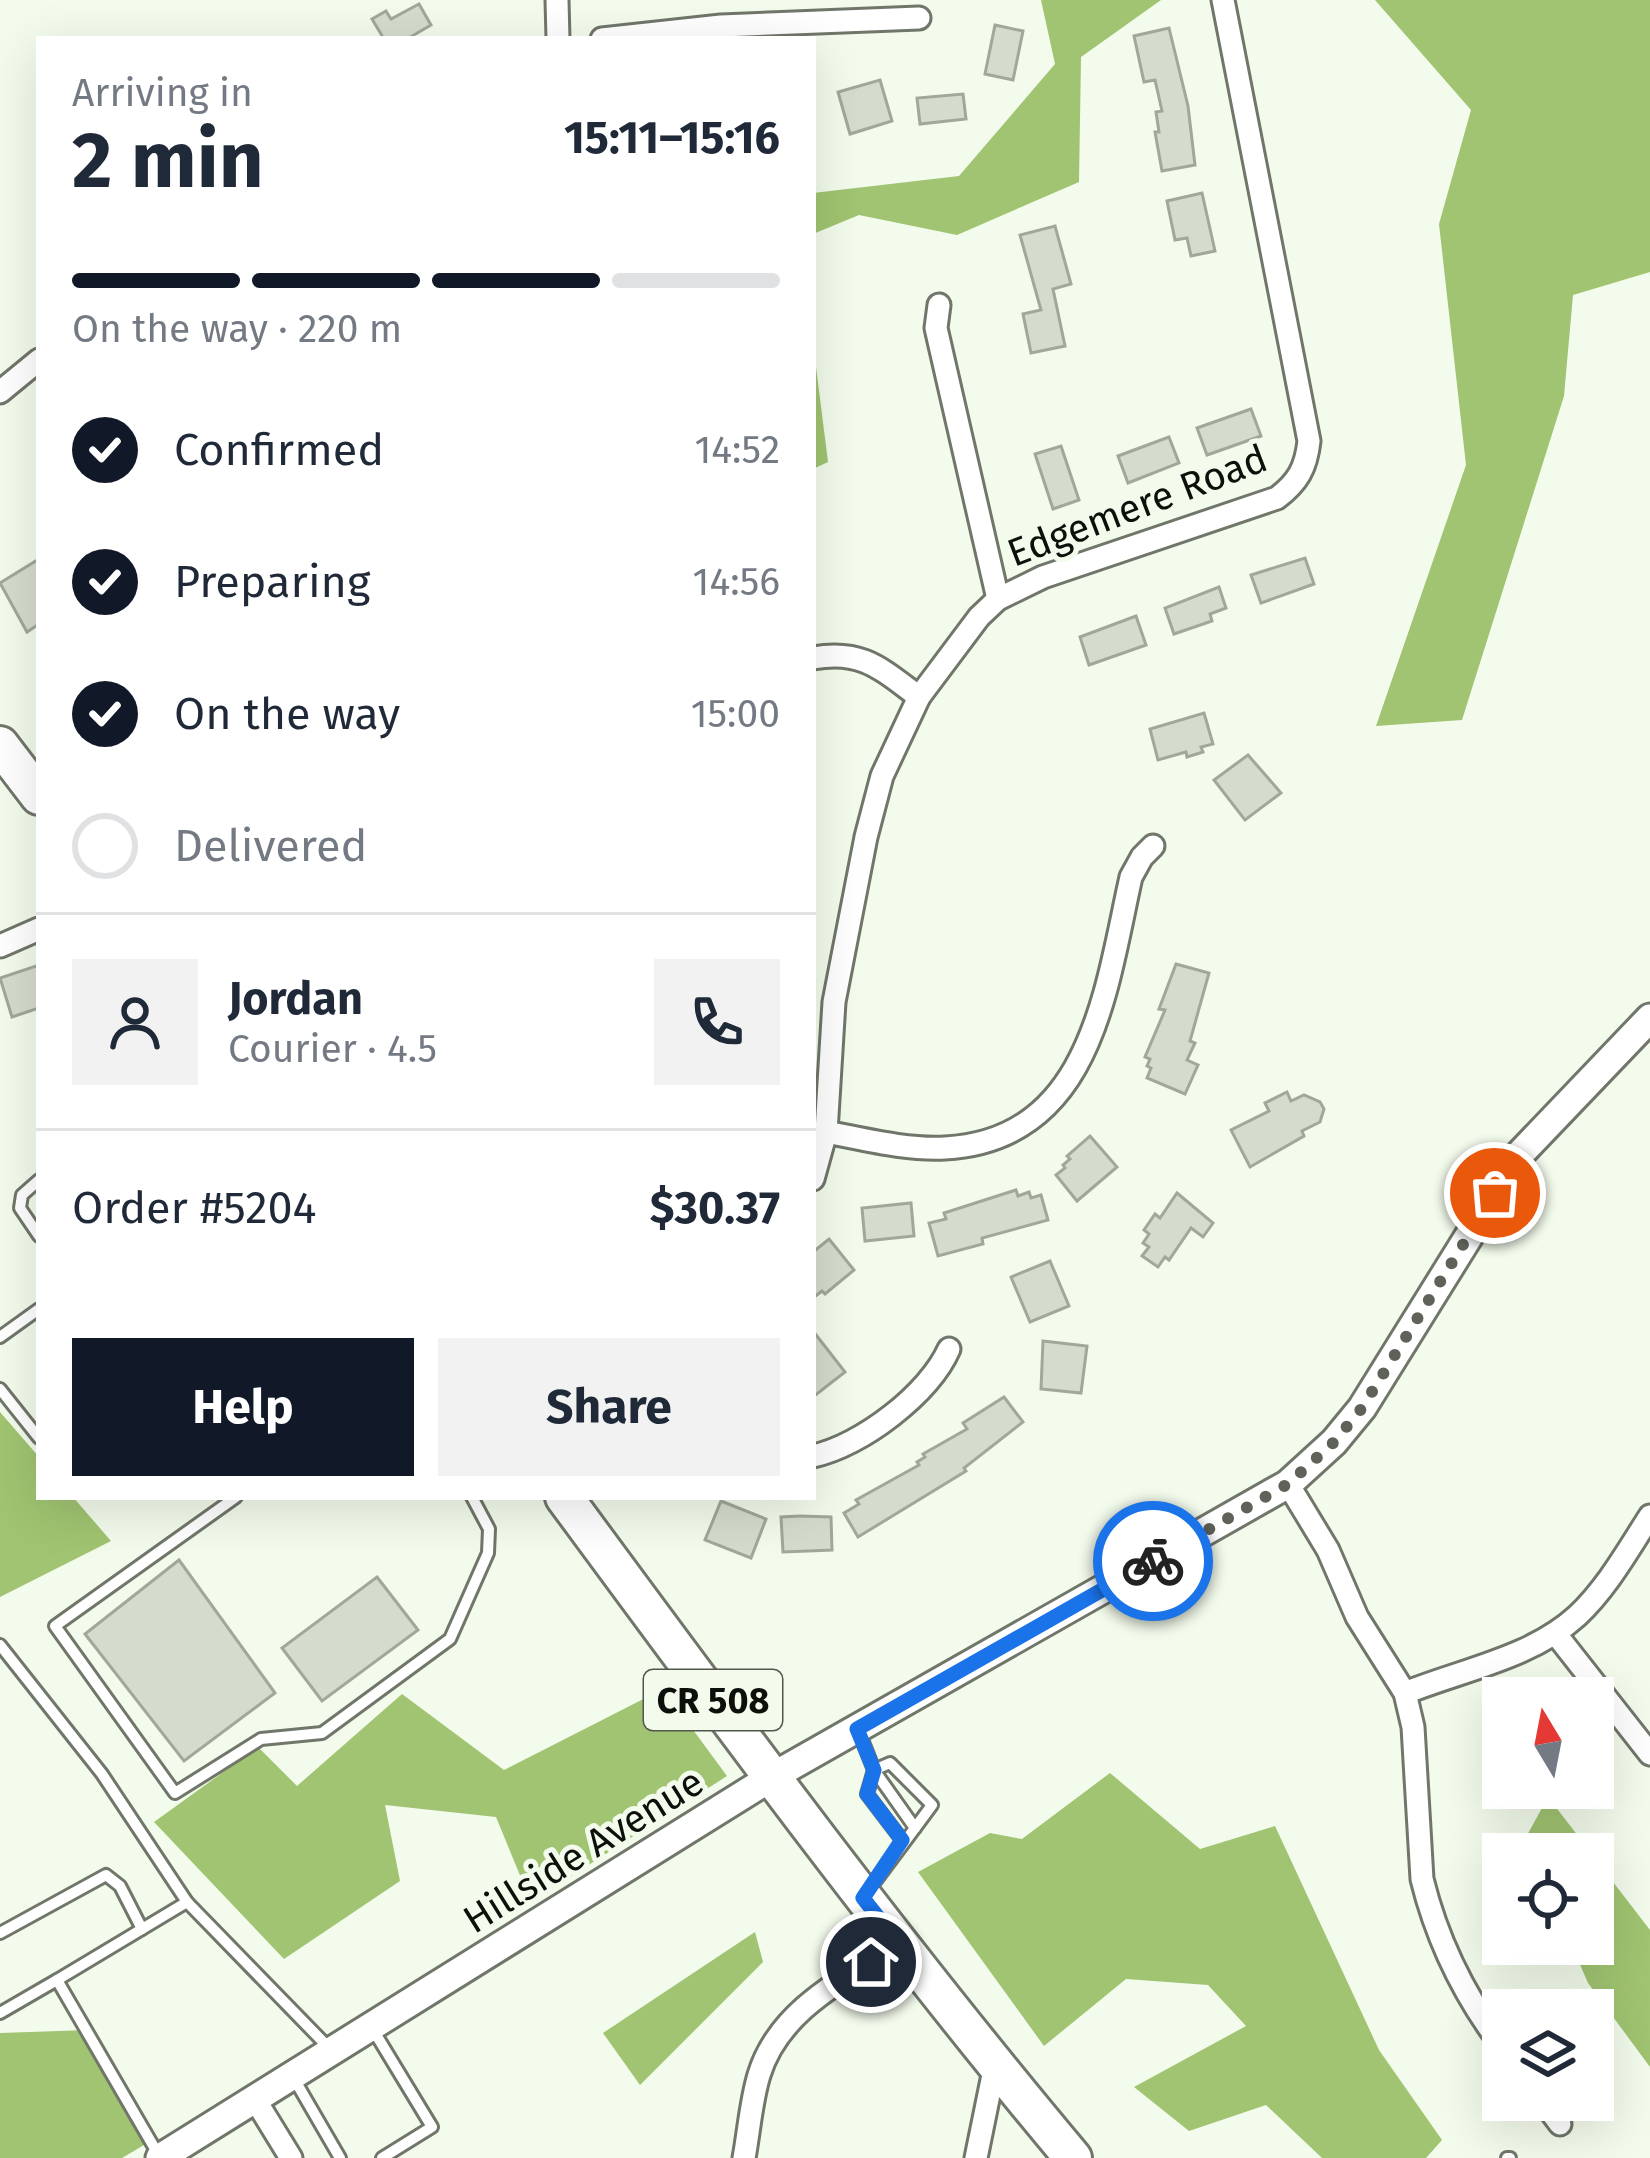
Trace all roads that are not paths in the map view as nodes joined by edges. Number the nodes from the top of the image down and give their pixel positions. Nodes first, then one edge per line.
1 (556, 0) edge
2 (1222, 0) edge
3 (919, 18) dead end
4 (558, 36) edge
5 (629, 36) edge
6 (939, 305) dead end
7 (36, 362) edge
8 (0, 392) edge
9 (998, 598) junction
10 (816, 658) edge
11 (919, 697) junction
12 (3, 754) edge
13 (36, 792) edge
14 (1154, 846) dead end
15 (36, 930) edge
16 (0, 946) edge
17 (1650, 1018) edge
18 (826, 1132) junction
19 (816, 1168) edge
20 (36, 1183) edge
21 (36, 1232) edge
22 (36, 1311) edge
23 (0, 1337) edge
24 (949, 1349) dead end
25 (0, 1388) edge
26 (36, 1434) edge
27 (816, 1455) edge
28 (1288, 1484) junction
29 (232, 1500) edge
30 (474, 1500) edge
31 (566, 1500) edge
32 (1650, 1516) edge
33 (1555, 1633) junction
34 (0, 1645) edge
35 (1405, 1693) junction
36 (857, 1729) junction
37 (1650, 1754) edge
38 (874, 1770) junction
39 (770, 1778) junction
40 (915, 1828) junction
41 (902, 1840) junction
42 (863, 1898) junction
43 (187, 1902) junction
44 (142, 1929) junction
45 (0, 1933) edge
46 (899, 1944) junction
47 (57, 1980) junction
48 (0, 1991) edge
49 (5, 2010) edge
50 (1482, 2015) edge
51 (372, 2028) junction
52 (333, 2052) junction
53 (995, 2065) junction
54 (293, 2078) junction
55 (256, 2101) junction
56 (1558, 2121) edge
57 (1560, 2124) dead end
58 (160, 2158) edge
59 (291, 2158) edge
60 (340, 2158) edge
61 (382, 2158) edge
62 (744, 2158) edge
63 (976, 2158) edge
64 (1073, 2158) edge

1 - 4 street
2 - 9 street, Edgemere Road
3 - 5 street
6 - 9 street
7 - 8 street
9 - 11 street, Edgemere Road
10 - 11 street
11 - 18 street, Edgemere Road
12 - 13 main road
14 - 18 street
15 - 16 street
17 - 28 street, Hillside Avenue
18 - 19 street, Edgemere Road
20 - 21 lane
22 - 23 lane
24 - 27 street
25 - 26 lane
28 - 35 street
28 - 36 street, Hillside Avenue
29 - 30 lane
31 - 39 main road, CR 508
32 - 33 street
33 - 35 street
33 - 37 street
34 - 43 lane
35 - 50 street
36 - 38 lane
36 - 39 street, Hillside Avenue
38 - 40 lane
38 - 40 lane
38 - 41 lane
39 - 42 main road, CR 508
39 - 51 street, Hillside Avenue
40 - 41 lane
41 - 42 lane
42 - 46 main road, CR 508
43 - 44 lane
43 - 52 lane
44 - 45 lane
44 - 47 lane
46 - 53 main road, CR 508
46 - 62 street
47 - 49 lane
47 - 58 lane
48 - 49 lane
51 - 52 street, Hillside Avenue
51 - 61 lane
52 - 54 street, Hillside Avenue
53 - 63 street
53 - 64 main road, CR 508
54 - 55 street, Hillside Avenue
54 - 60 lane
55 - 58 street, Hillside Avenue
55 - 59 street
56 - 57 street

